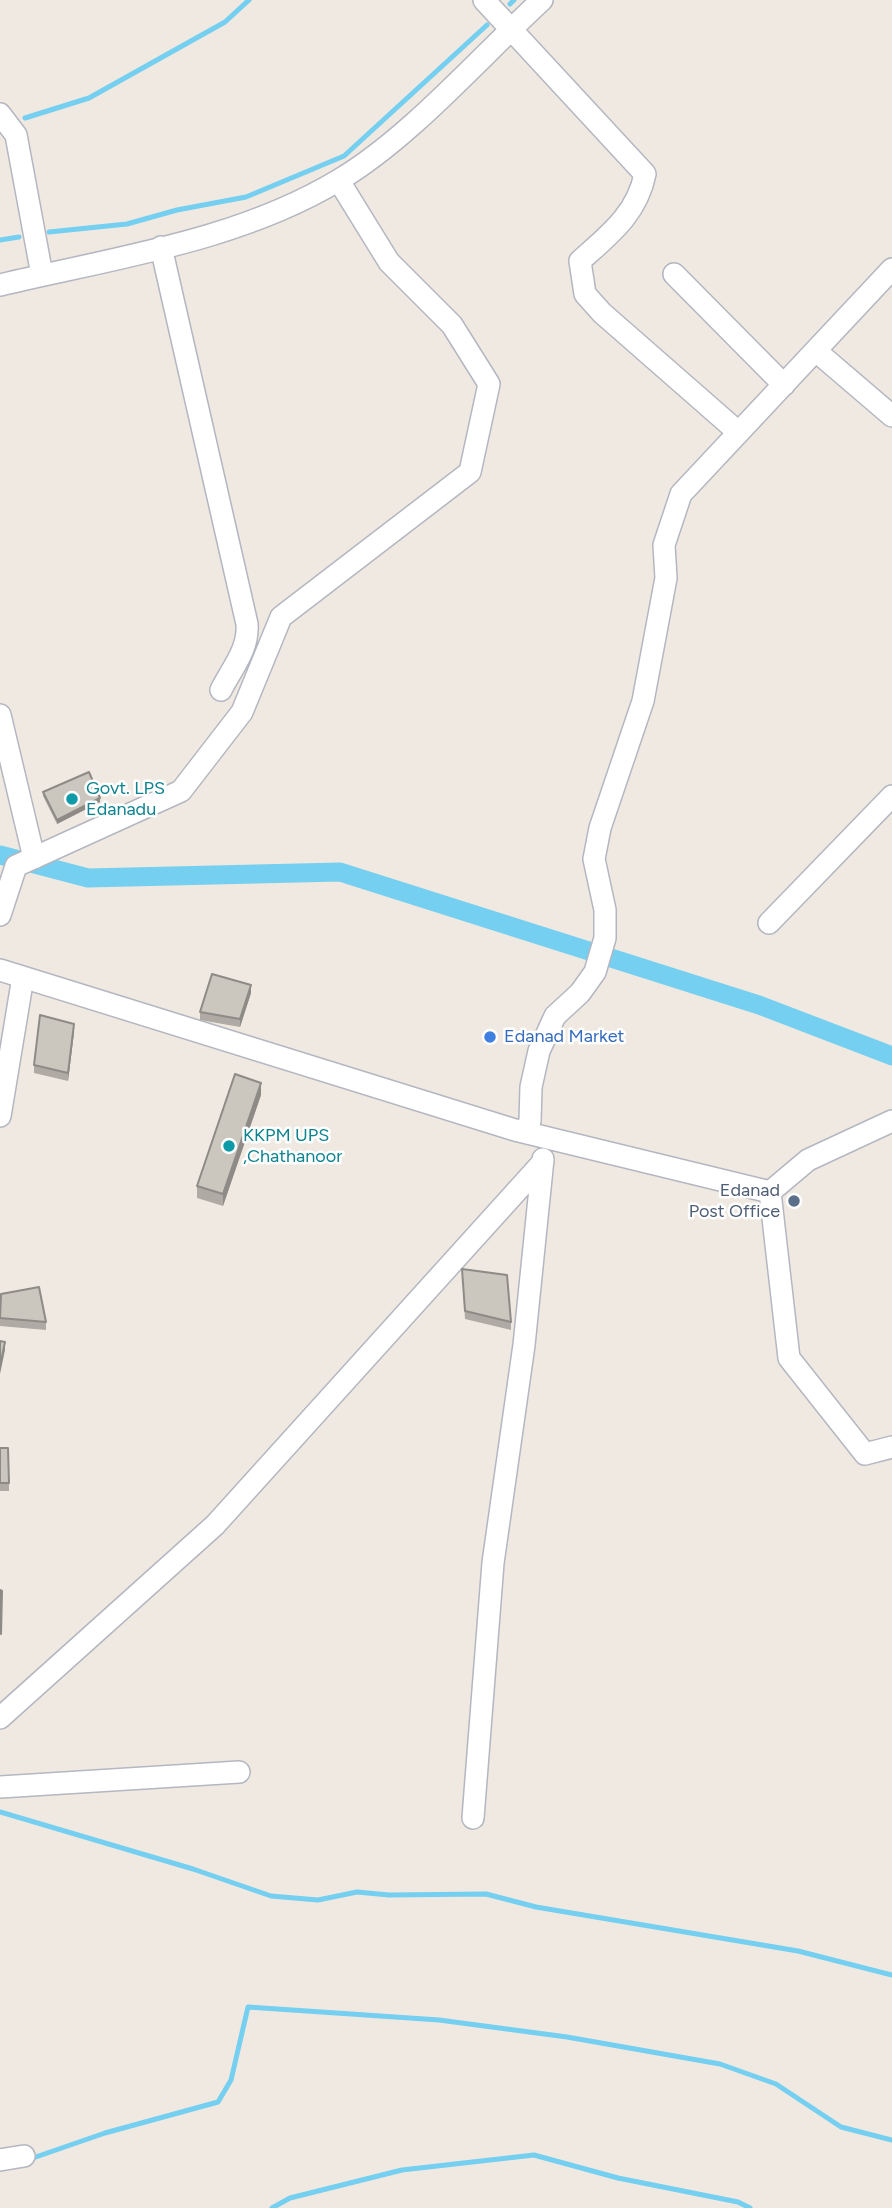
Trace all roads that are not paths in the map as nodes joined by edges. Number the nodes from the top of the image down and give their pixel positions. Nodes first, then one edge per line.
1 (484, 0) edge
2 (542, 0) edge
3 (512, 28) junction
4 (0, 114) edge
5 (339, 181) junction
6 (161, 247) junction
7 (892, 269) edge
8 (674, 274) dead end
9 (42, 275) junction
10 (0, 285) edge
11 (816, 351) junction
12 (784, 385) junction
13 (892, 416) edge
14 (738, 432) junction
15 (221, 690) dead end
16 (0, 715) edge
17 (892, 796) edge
18 (34, 858) junction
19 (0, 915) edge
20 (769, 923) dead end
21 (0, 970) edge
22 (23, 977) junction
23 (0, 1116) edge
24 (892, 1121) edge
25 (535, 1135) junction
26 (543, 1162) junction
27 (770, 1192) junction
28 (892, 1447) edge
29 (0, 1718) edge
30 (239, 1772) dead end
31 (0, 1787) edge
32 (473, 1818) dead end
33 (24, 2156) dead end
34 (0, 2161) edge

1 - 3 street
2 - 3 street
3 - 5 street
3 - 14 street
4 - 9 street
5 - 6 street
5 - 18 street
6 - 9 street
6 - 15 street
7 - 11 street
8 - 12 street
9 - 10 street
11 - 12 street
11 - 13 street
12 - 14 street
14 - 25 street
16 - 18 street
17 - 20 street
18 - 19 street
21 - 22 street
22 - 23 street
22 - 25 street
24 - 27 street
25 - 26 street
25 - 27 street
26 - 29 street
26 - 32 street
27 - 28 street
30 - 31 street
33 - 34 street

